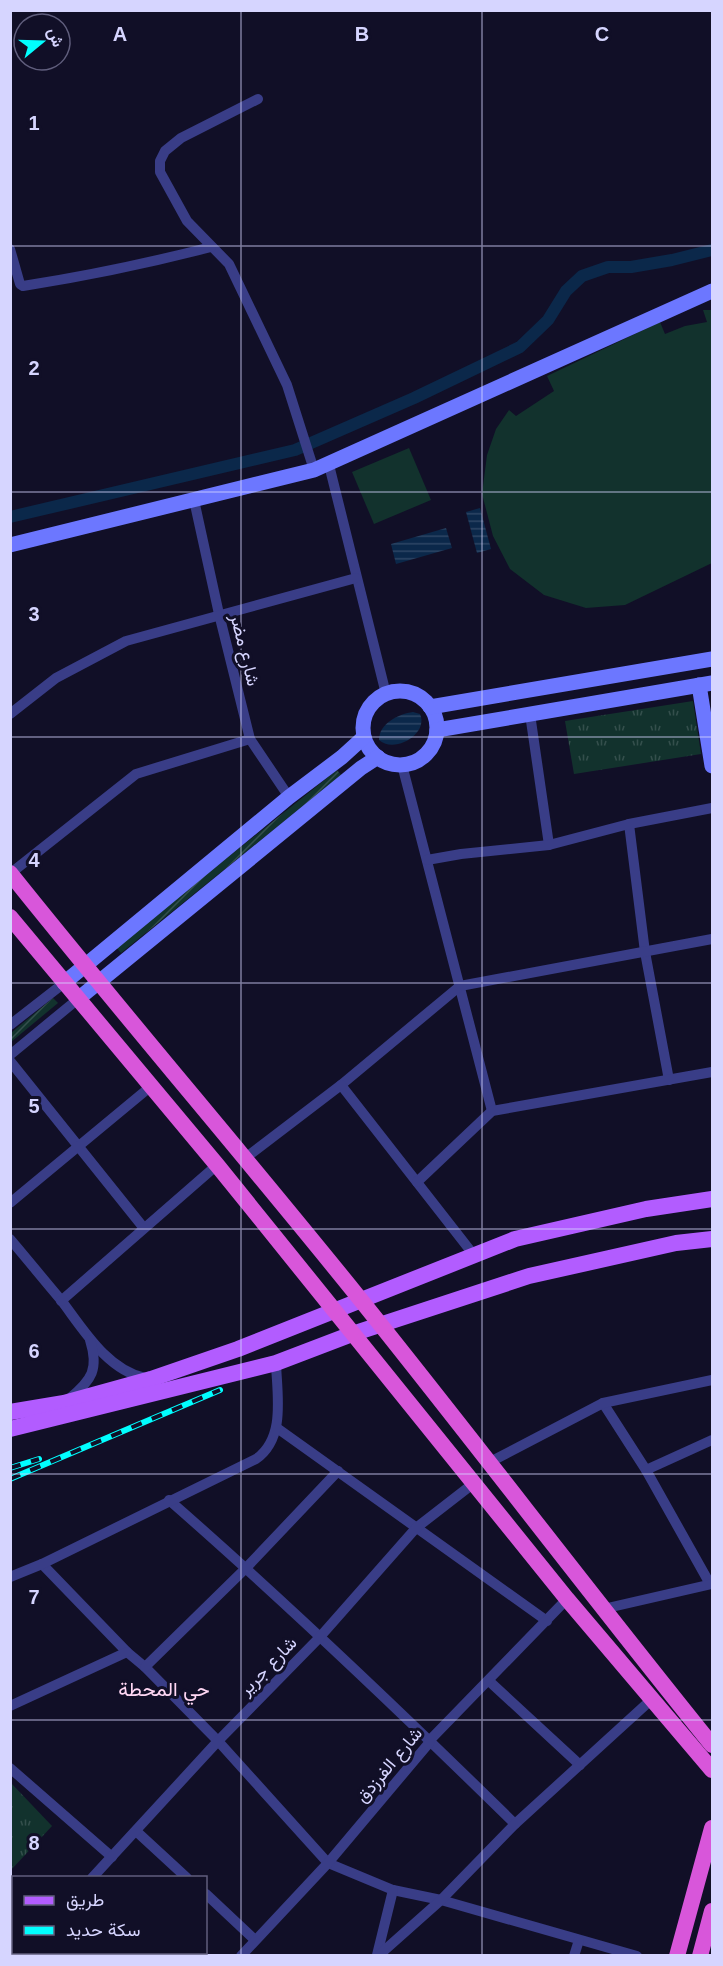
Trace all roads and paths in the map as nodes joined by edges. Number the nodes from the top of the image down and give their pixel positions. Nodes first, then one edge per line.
1 (258, 99) dead end
2 (211, 247) junction
3 (10, 249) edge
4 (712, 291) edge
5 (329, 465) junction
6 (314, 470) junction
7 (195, 500) junction
8 (10, 545) edge
9 (356, 578) junction
10 (219, 614) junction
11 (712, 659) edge
12 (706, 684) edge
13 (386, 694) junction
14 (430, 707) junction
15 (10, 714) edge
16 (530, 714) junction
17 (437, 730) junction
18 (364, 737) junction
19 (250, 739) junction
20 (378, 758) junction
21 (402, 765) junction
22 (712, 766) edge
23 (289, 797) junction
24 (712, 808) edge
25 (629, 824) junction
26 (549, 845) junction
27 (427, 860) junction
28 (10, 873) edge
29 (10, 917) edge
30 (712, 939) edge
31 (645, 952) junction
32 (84, 966) junction
33 (98, 982) junction
34 (64, 983) junction
35 (460, 986) junction
36 (78, 999) junction
37 (10, 1025) edge
38 (10, 1055) edge
39 (10, 1061) edge
40 (712, 1072) edge
41 (669, 1080) junction
42 (341, 1085) junction
43 (150, 1087) junction
44 (492, 1111) junction
45 (80, 1146) junction
46 (244, 1159) junction
47 (217, 1165) junction
48 (417, 1182) junction
49 (712, 1199) edge
50 (10, 1203) edge
51 (143, 1227) junction
52 (10, 1239) edge
53 (712, 1239) edge
54 (473, 1254) junction
55 (360, 1299) junction
56 (61, 1301) junction
57 (334, 1310) junction
58 (381, 1326) junction
59 (352, 1334) junction
60 (89, 1337) junction
61 (276, 1363) junction
62 (151, 1379) junction
63 (712, 1380) edge
64 (64, 1403) junction
65 (603, 1403) junction
66 (10, 1412) edge
67 (277, 1428) junction
68 (10, 1429) edge
69 (712, 1440) edge
70 (490, 1462) junction
71 (646, 1470) junction
72 (338, 1472) junction
73 (474, 1483) junction
74 (169, 1500) junction
75 (416, 1528) junction
76 (42, 1564) junction
77 (246, 1568) junction
78 (10, 1577) edge
79 (711, 1584) edge
80 (567, 1599) junction
81 (603, 1609) junction
82 (547, 1621) junction
83 (319, 1638) junction
84 (127, 1652) junction
85 (145, 1667) junction
86 (489, 1681) junction
87 (652, 1699) junction
88 (10, 1706) edge
89 (218, 1741) junction
90 (429, 1742) junction
91 (712, 1745) edge
92 (580, 1765) junction
93 (10, 1768) edge
94 (712, 1770) edge
95 (515, 1824) junction
96 (712, 1828) edge
97 (136, 1830) junction
98 (112, 1857) junction
99 (328, 1863) junction
100 (94, 1876) edge
101 (185, 1876) edge
102 (393, 1890) junction
103 (207, 1895) edge
104 (441, 1900) junction
105 (712, 1911) edge
106 (254, 1939) junction
107 (579, 1941) junction
108 (241, 1956) edge
109 (377, 1956) edge
110 (573, 1956) edge
111 (637, 1956) edge
112 (676, 1956) edge
113 (700, 1956) edge

1 - 2 street
2 - 3 street
2 - 6 street
4 - 5 main road
5 - 6 main road
5 - 9 street
6 - 7 main road
7 - 8 main road
7 - 10 street, شارع مضر
9 - 10 street
9 - 13 street
10 - 15 street
10 - 19 street, شارع مضر
11 - 14 main road
12 - 16 main road
12 - 22 main road
13 - 14 main road
13 - 18 main road
14 - 17 main road
16 - 17 main road
16 - 26 street
17 - 21 main road
18 - 20 main road
18 - 23 main road
19 - 23 street, شارع مضر
19 - 28 street
20 - 21 main road
20 - 33 main road
21 - 27 street
23 - 32 main road
24 - 25 street
25 - 26 street
25 - 31 street
26 - 27 street
27 - 35 street
28 - 32 highway
29 - 34 highway
30 - 31 street
31 - 35 street
31 - 41 street
32 - 33 highway
32 - 34 main road
33 - 36 main road
33 - 46 highway
34 - 36 highway
34 - 37 street
35 - 42 street
35 - 44 street
36 - 38 street
36 - 43 highway
39 - 45 street
40 - 41 street
41 - 44 street
42 - 46 street
42 - 48 street
43 - 45 street
43 - 47 highway
44 - 48 street
45 - 50 street
45 - 51 street
46 - 55 highway
47 - 51 street
47 - 57 highway
48 - 54 street
49 - 54 main road
51 - 56 street
52 - 56 street
53 - 58 main road
54 - 55 main road
55 - 57 main road
55 - 58 highway
56 - 60 street
57 - 59 highway
57 - 62 main road
58 - 59 main road
58 - 70 highway
59 - 61 main road
59 - 73 highway
60 - 62 street
60 - 64 street
61 - 67 street
61 - 68 main road
62 - 64 main road
63 - 65 street
64 - 66 main road
65 - 70 street
65 - 71 street
67 - 72 street
67 - 74 street
69 - 71 street
70 - 81 highway
71 - 79 street
72 - 75 street
72 - 77 street
73 - 75 street, شارع جرير
73 - 80 highway
74 - 76 street
74 - 77 street
75 - 82 street
75 - 83 street, شارع جرير
76 - 78 street
76 - 84 street
77 - 83 street
77 - 85 street
79 - 81 street
80 - 82 street, شارع الفرزدق
80 - 87 highway
81 - 91 highway
82 - 86 street, شارع الفرزدق
83 - 89 street, شارع جرير
83 - 90 street
84 - 85 street
84 - 88 street
85 - 89 street
86 - 90 street, شارع الفرزدق
86 - 92 street
87 - 92 street
87 - 94 highway
89 - 97 street, شارع جرير
89 - 99 street
90 - 95 street
90 - 99 street, شارع الفرزدق
92 - 95 street
93 - 98 street
95 - 104 street
96 - 112 highway
97 - 98 street, شارع جرير
97 - 101 street
98 - 100 street, شارع جرير
99 - 102 street
99 - 106 street, شارع الفرزدق
102 - 104 street
102 - 109 street
103 - 106 street
104 - 107 street
104 - 109 street
105 - 113 highway
106 - 108 street, شارع الفرزدق
107 - 110 street
107 - 111 street

